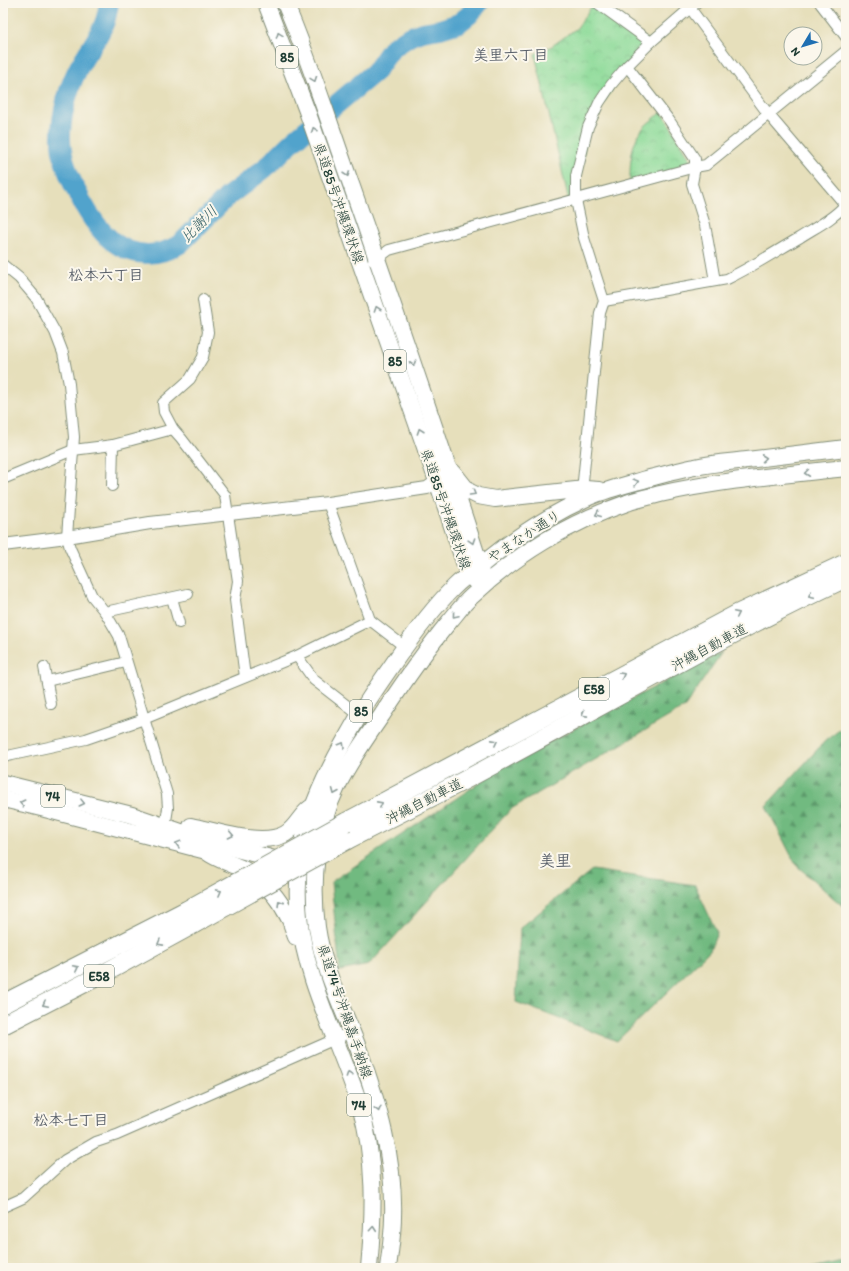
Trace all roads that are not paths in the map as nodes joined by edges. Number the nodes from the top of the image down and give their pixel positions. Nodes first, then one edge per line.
1 (266, 3) edge
2 (285, 3) edge
3 (597, 3) edge
4 (820, 3) edge
5 (693, 6) edge
6 (846, 37) edge
7 (651, 42) junction
8 (846, 51) edge
9 (627, 66) junction
10 (769, 115) junction
11 (695, 167) junction
12 (576, 200) junction
13 (377, 259) junction
14 (3, 265) edge
15 (361, 265) junction
16 (715, 281) junction
17 (203, 300) dead end
18 (604, 301) junction
19 (173, 429) junction
20 (112, 445) junction
21 (846, 448) edge
22 (73, 450) junction
23 (447, 464) junction
24 (846, 468) edge
25 (3, 479) edge
26 (438, 481) junction
27 (112, 486) dead end
28 (586, 489) junction
29 (608, 490) junction
30 (328, 502) junction
31 (228, 515) junction
32 (67, 537) junction
33 (3, 545) edge
34 (846, 563) edge
35 (474, 570) junction
36 (846, 578) edge
37 (483, 587) junction
38 (188, 594) dead end
39 (172, 598) junction
40 (105, 612) junction
41 (370, 620) junction
42 (179, 623) dead end
43 (405, 647) junction
44 (297, 656) junction
45 (126, 662) junction
46 (44, 667) dead end
47 (245, 677) junction
48 (46, 681) junction
49 (51, 704) dead end
50 (360, 715) junction
51 (144, 719) junction
52 (3, 758) edge
53 (3, 783) edge
54 (3, 799) edge
55 (312, 807) junction
56 (165, 824) junction
57 (207, 852) junction
58 (298, 869) junction
59 (316, 872) junction
60 (190, 918) junction
61 (304, 950) junction
62 (3, 1004) edge
63 (3, 1024) edge
64 (351, 1032) junction
65 (336, 1039) junction
66 (3, 1207) edge
67 (369, 1268) edge
68 (388, 1268) edge

15 -> 1 main road, 県道85号沖縄環状線 / 85
2 -> 13 main road, 県道85号沖縄環状線 / 85
3 - 7 street
4 - 6 street
5 - 7 street
5 - 10 street
7 - 9 street
8 - 10 street
9 - 11 street
9 - 12 street
10 - 11 street
10 - 16 street
11 - 12 street
11 - 16 street
12 - 13 street
12 - 18 street
13 - 15 street
13 -> 23 main road, 県道85号沖縄環状線 / 85
14 - 22 street
26 -> 15 main road, 県道85号沖縄環状線 / 85
16 - 18 street
17 - 19 street
18 - 28 street
19 - 20 street
19 - 31 street
20 - 22 street
20 - 27 street
29 -> 21 main road, やまなか通り / 85
22 - 25 street
22 - 32 street
23 -> 28 main road
23 -> 35 main road, 県道85号沖縄環状線 / 85
24 -> 37 main road, やまなか通り / 85
26 - 30 street
26 - 35 main road, 県道85号沖縄環状線 / 85
28 - 29 main road
29 - 35 main road, やまなか通り / 85
30 - 31 street
30 - 41 street
31 - 32 street
31 - 47 street
32 - 33 street
32 - 40 street
60 -> 34 highway, 沖縄自動車道 / E58, bridge
35 - 37 main road, 県道85号沖縄環状線
35 - 43 main road, やまなか通り / 85
36 -> 60 highway, 沖縄自動車道 / E58, bridge
37 -> 59 main road, やまなか通り / 85
38 - 39 street
39 - 40 street
39 - 42 street
40 - 45 street
41 - 43 street
41 - 44 street
43 - 50 main road, やまなか通り / 85
44 - 47 street
44 - 50 street
45 - 48 street
45 - 51 street
46 - 48 street
47 - 51 street
48 - 49 street
55 -> 50 main road, やまなか通り / 85
51 - 52 street
51 - 56 street
53 -> 56 main road, 74
57 -> 54 main road, 74
56 -> 55 main road
55 - 58 main road, やまなか通り / 85
56 - 58 main road, 74
57 - 58 main road, 74
61 -> 57 main road
58 - 59 main road, 74
58 - 61 main road, 県道74号沖縄嘉手納線 / 74
59 - 64 main road, 県道74号沖縄嘉手納線 / 74
62 -> 60 highway, 沖縄自動車道 / E58
60 -> 63 highway, 沖縄自動車道 / E58
61 - 65 main road, 県道74号沖縄嘉手納線 / 74
64 - 65 street
64 -> 68 main road, 県道74号沖縄嘉手納線 / 74
65 - 66 street
67 -> 65 main road, 県道74号沖縄嘉手納線 / 74

